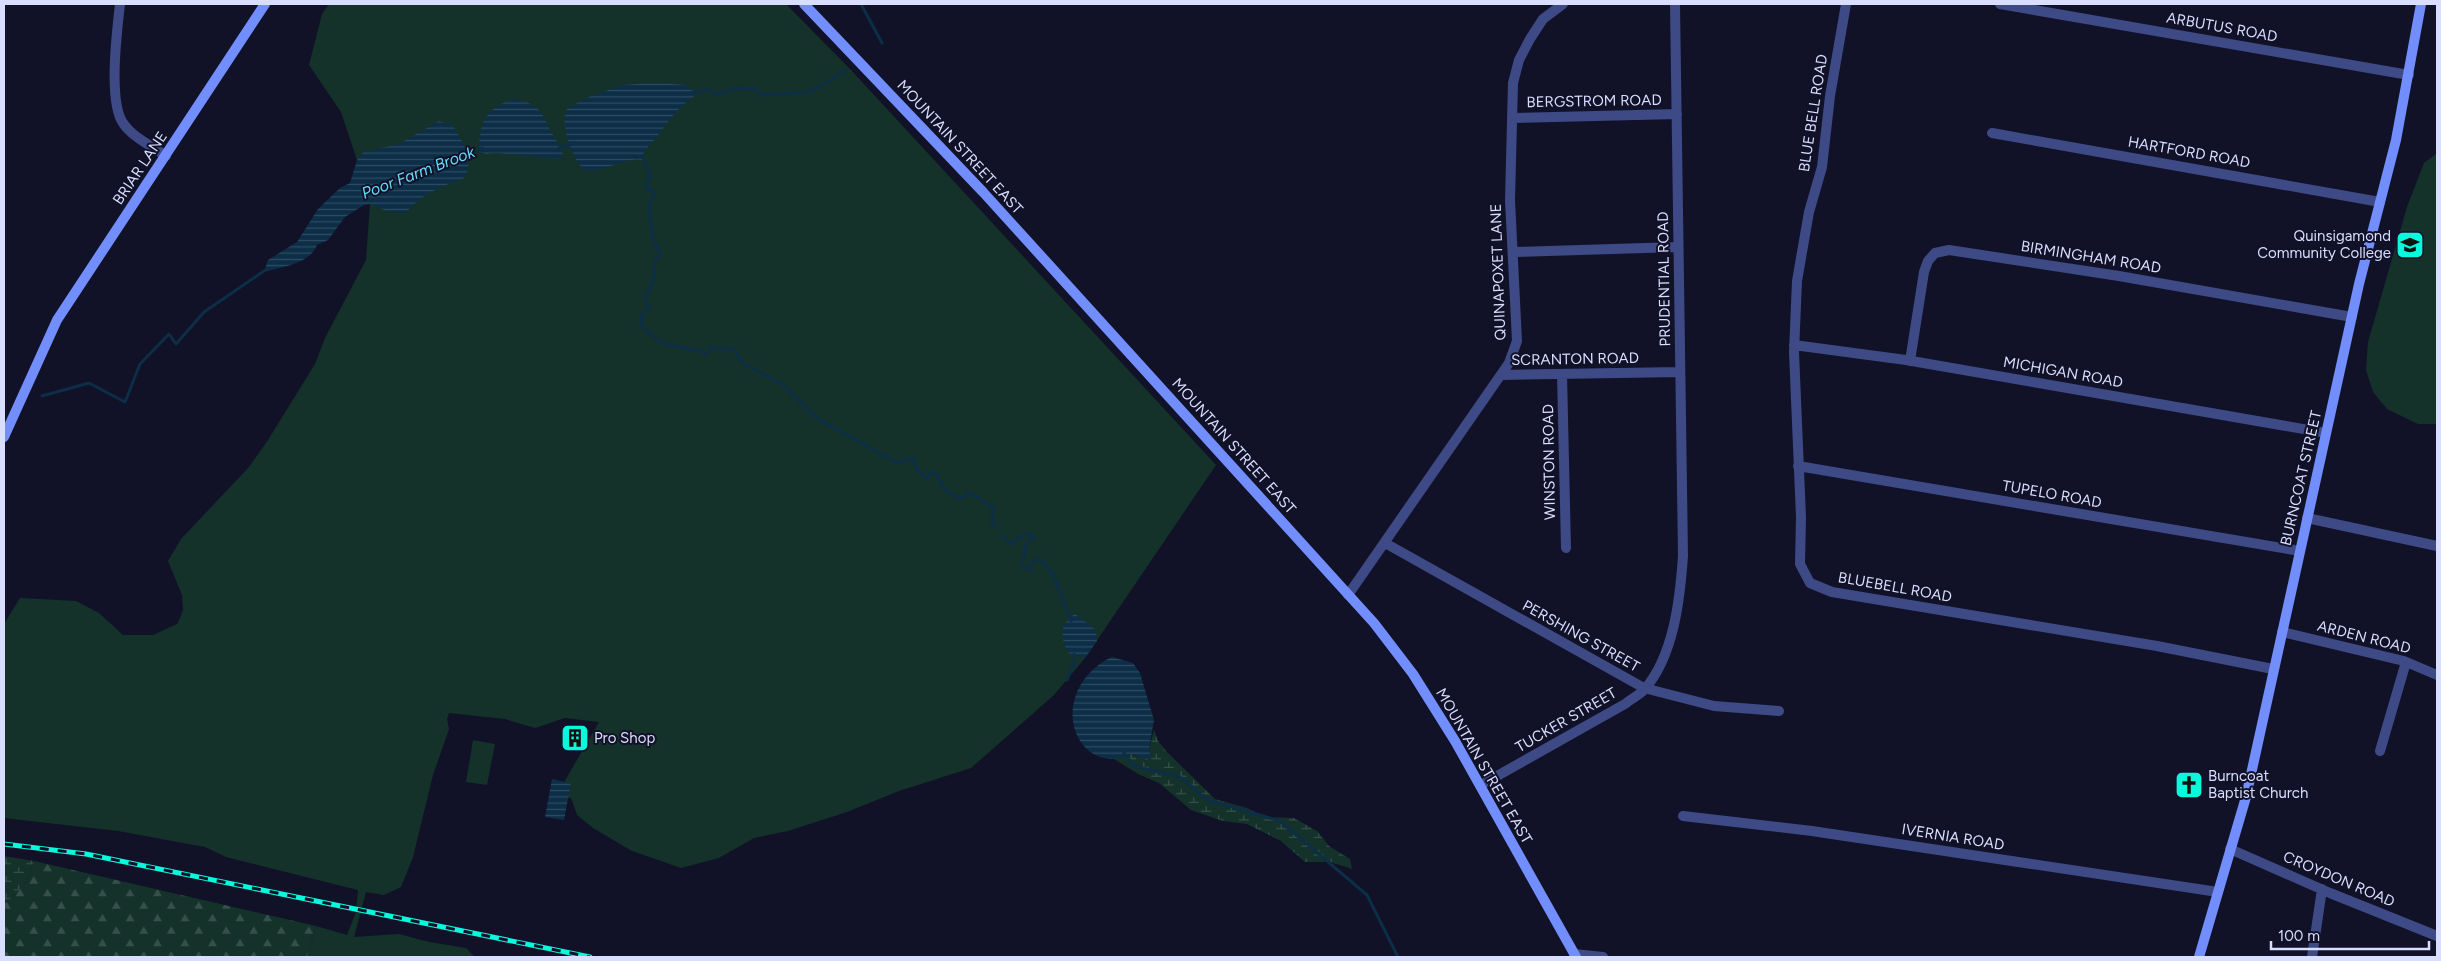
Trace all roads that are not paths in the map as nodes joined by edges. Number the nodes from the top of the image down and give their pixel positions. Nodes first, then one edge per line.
1 (120, 4) edge
2 (265, 4) edge
3 (804, 4) edge
4 (1563, 4) edge
5 (1675, 4) edge
6 (1846, 4) edge
7 (2000, 4) edge
8 (2421, 4) edge
9 (1554, 7) edge
10 (2409, 75) junction
11 (1677, 114) junction
12 (1512, 118) junction
13 (1992, 133) dead end
14 (166, 156) junction
15 (2380, 202) junction
16 (1678, 247) junction
17 (1514, 252) junction
18 (1801, 255) joint
19 (2352, 317) junction
20 (1794, 346) junction
21 (1910, 361) junction
22 (1680, 372) junction
23 (1562, 374) junction
24 (1501, 375) junction
25 (2326, 432) junction
26 (4, 437) edge
27 (1798, 466) junction
28 (2307, 518) junction
29 (1384, 543) junction
30 (2437, 546) edge
31 (1566, 548) dead end
32 (2300, 552) junction
33 (1682, 554) joint
34 (1348, 595) junction
35 (2282, 632) junction
36 (2406, 662) junction
37 (2273, 670) junction
38 (2437, 675) edge
39 (1644, 688) junction
40 (1779, 711) dead end
41 (2380, 751) dead end
42 (1481, 785) junction
43 (1683, 816) dead end
44 (2230, 849) junction
45 (2322, 889) junction
46 (2218, 892) junction
47 (2437, 936) edge
48 (1575, 956) edge
49 (1603, 957) edge
50 (2199, 957) edge
51 (2312, 957) edge

1 - 14 street
2 - 14 main road, BRIAR LANE
3 - 34 main road, MOUNTAIN STREET EAST
4 - 9 street, QUINAPOXET LANE
5 - 11 street, PRUDENTIAL ROAD
6 - 18 street, BLUE BELL ROAD
7 - 10 street, ARBUTUS ROAD
8 - 10 main road, BURNCOAT STREET
9 - 12 street, QUINAPOXET LANE
10 - 15 main road, BURNCOAT STREET
11 - 12 street, BERGSTROM ROAD
11 - 16 street, PRUDENTIAL ROAD
12 - 17 street, QUINAPOXET LANE
13 - 15 street, HARTFORD ROAD
14 - 26 main road, BRIAR LANE
15 - 19 main road, BURNCOAT STREET
16 - 17 street
16 - 22 street, PRUDENTIAL ROAD
17 - 24 street, QUINAPOXET LANE
18 - 20 street, BLUEBELL ROAD
19 - 21 street, BIRMINGHAM ROAD
19 - 25 main road, BURNCOAT STREET
20 - 21 street, MICHIGAN ROAD
20 - 27 street, BLUEBELL ROAD
21 - 25 street, MICHIGAN ROAD
22 - 23 street, SCRANTON ROAD
22 - 33 street, PRUDENTIAL ROAD
23 - 24 street, SCRANTON ROAD
23 - 31 street, WINSTON ROAD
24 - 29 street, QUINAPOXET LANE
25 - 28 main road, BURNCOAT STREET
27 - 32 street, TUPELO ROAD
27 - 37 street, BLUEBELL ROAD
28 - 30 street
28 - 32 main road, BURNCOAT STREET
29 - 34 street, QUINAPOXET LANE
29 - 39 street, PERSHING STREET
32 - 35 main road, BURNCOAT STREET
33 - 39 street, TUCKER STREET
34 - 42 main road, MOUNTAIN STREET EAST
35 - 36 street, ARDEN ROAD
35 - 37 main road, BURNCOAT STREET
36 - 38 street, ARDEN ROAD
36 - 41 street
37 - 44 main road, BURNCOAT STREET
39 - 40 street, PERSHING STREET
39 - 42 street, TUCKER STREET
42 - 48 main road, MOUNTAIN STREET EAST
43 - 46 street, IVERNIA ROAD
44 - 45 street, CROYDON ROAD
44 - 46 main road, BURNCOAT STREET
45 - 47 street, CROYDON ROAD
45 - 51 street
46 - 50 main road, BURNCOAT STREET
48 - 49 street

